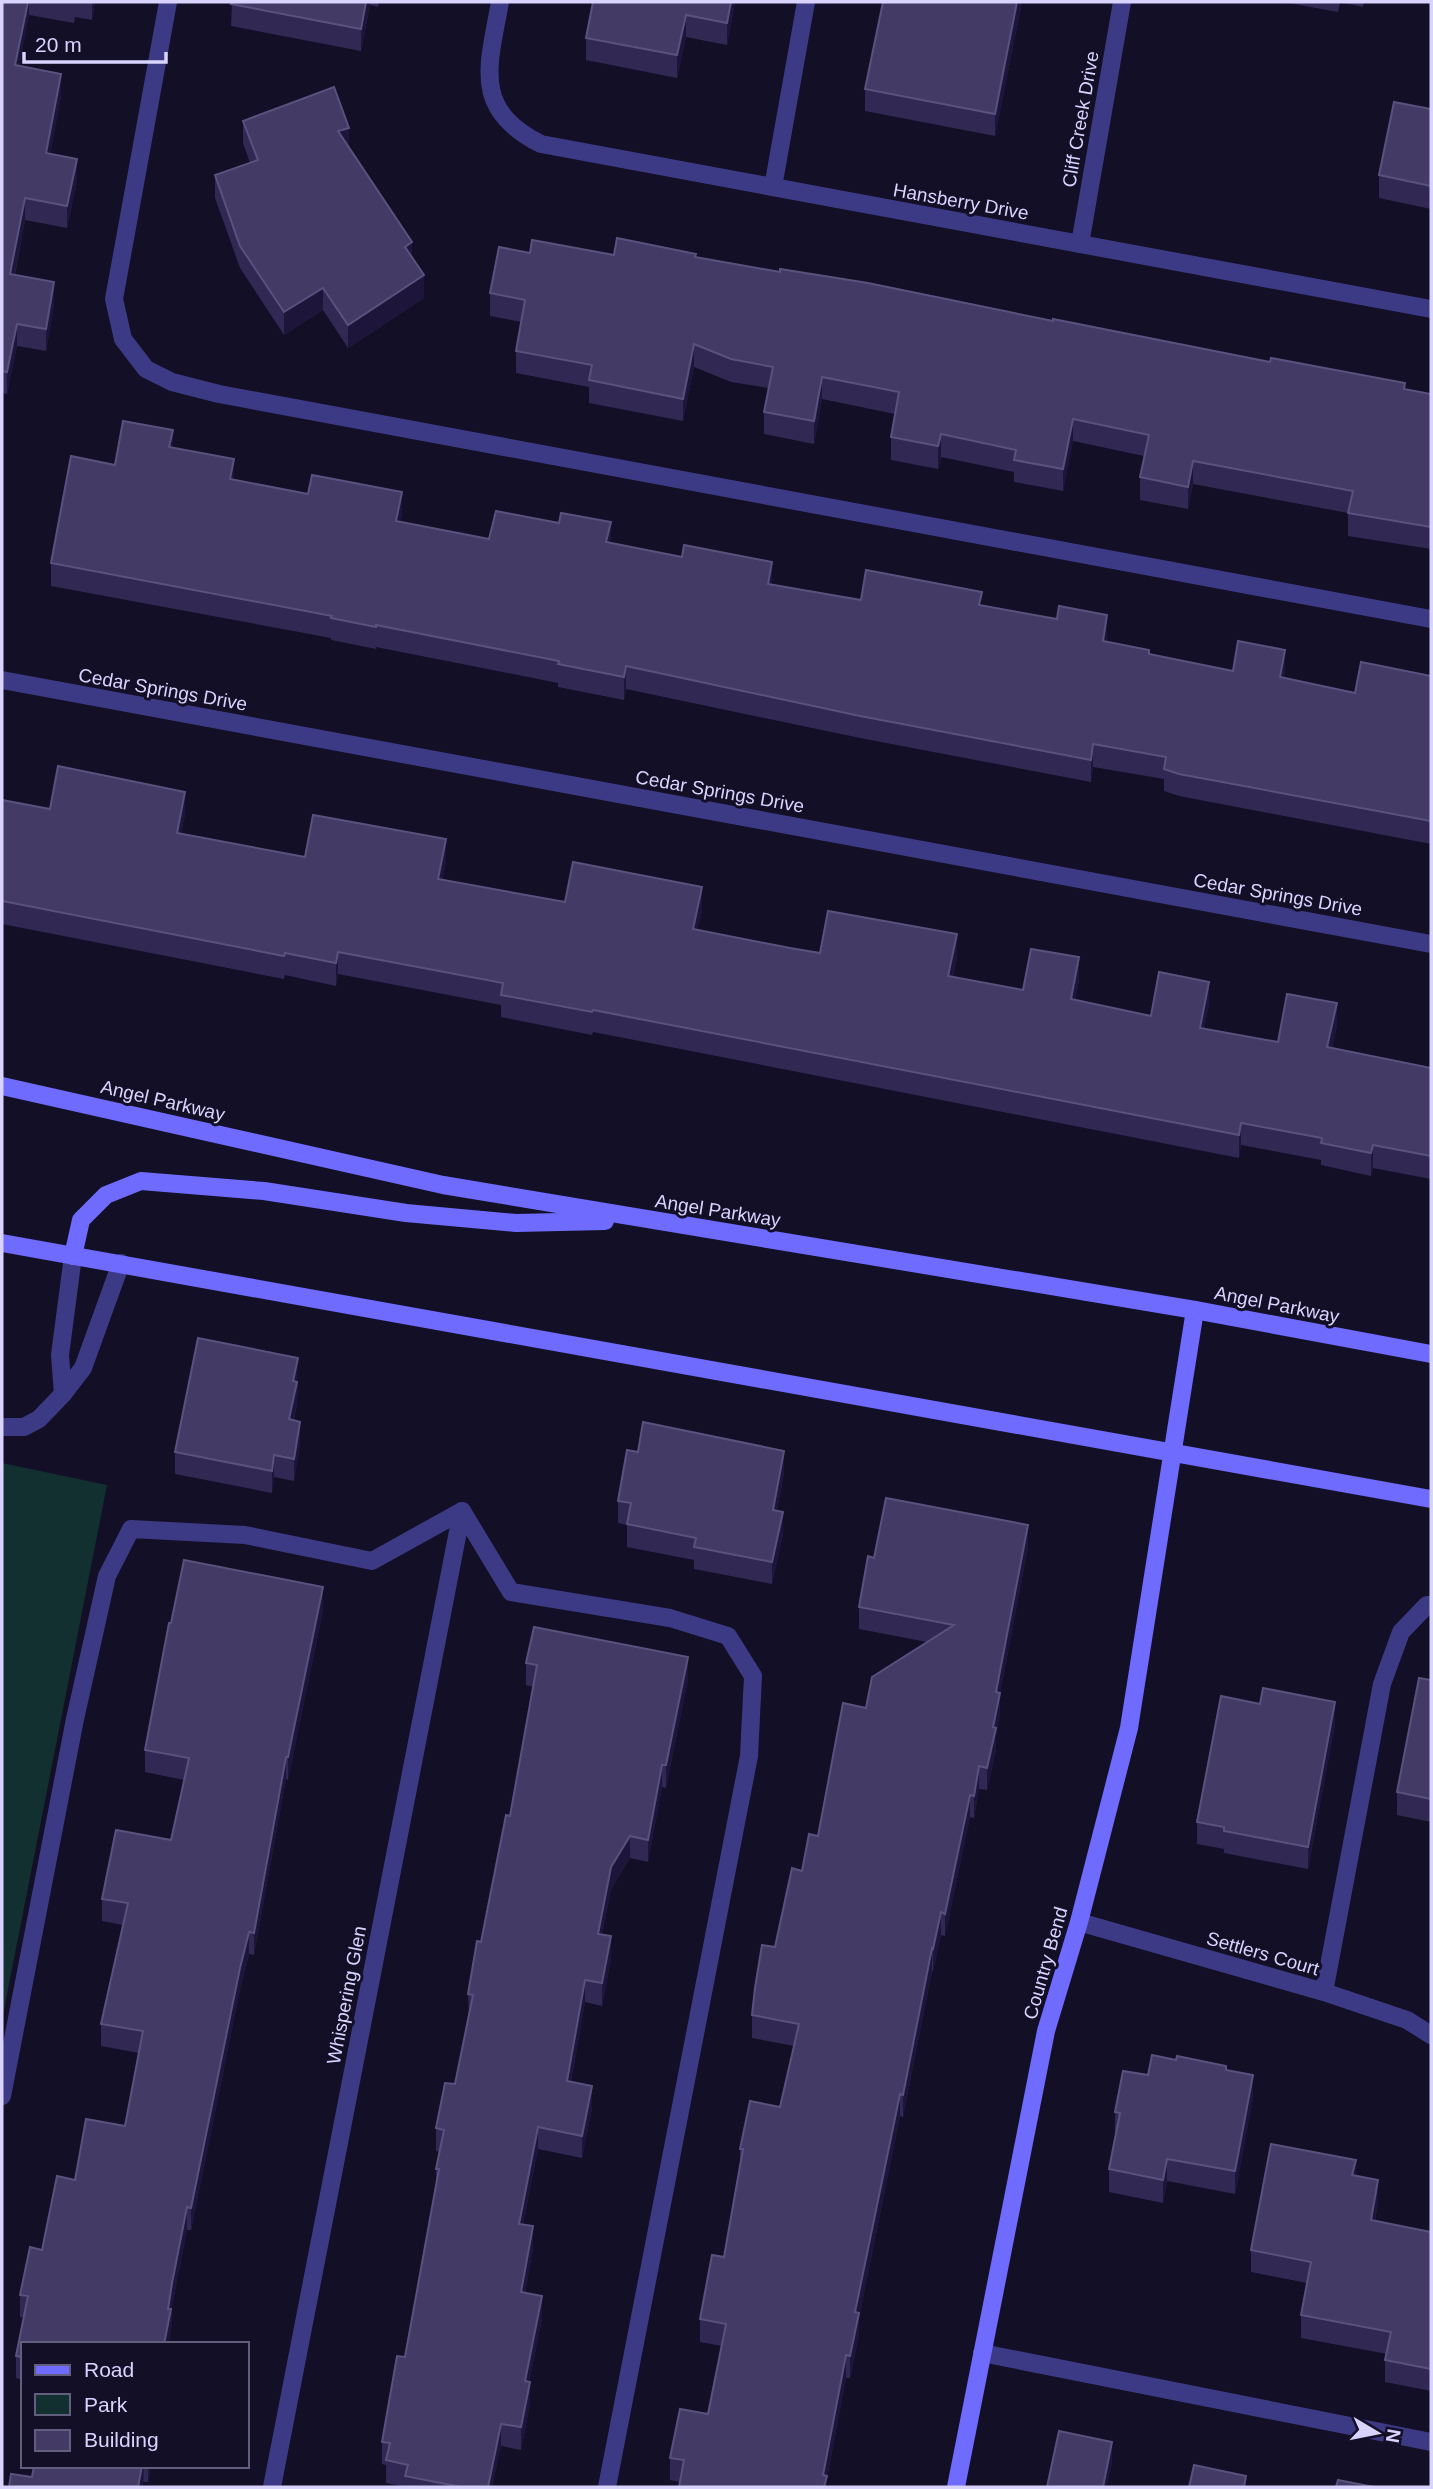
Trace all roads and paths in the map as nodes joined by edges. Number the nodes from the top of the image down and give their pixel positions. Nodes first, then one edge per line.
1 (168, 2) edge
2 (500, 2) edge
3 (806, 2) edge
4 (1122, 2) edge
5 (773, 187) junction
6 (1080, 244) junction
7 (1431, 309) edge
8 (1431, 619) edge
9 (2, 680) edge
10 (1431, 944) edge
11 (2, 1086) edge
12 (643, 1219) junction
13 (2, 1243) edge
14 (73, 1256) junction
15 (121, 1263) junction
16 (1195, 1310) junction
17 (1431, 1354) edge
18 (63, 1394) junction
19 (2, 1427) edge
20 (1174, 1451) junction
21 (1431, 1499) edge
22 (462, 1511) junction
23 (1431, 1605) edge
24 (1079, 1922) junction
25 (1324, 1992) junction
26 (1431, 2035) edge
27 (2, 2096) edge
28 (982, 2353) junction
29 (1431, 2442) edge
30 (272, 2487) edge
31 (607, 2487) edge
32 (956, 2487) edge

1 - 8 street
2 - 5 street, Hansberry Drive
3 - 5 street
4 - 6 street, Cliff Creek Drive
5 - 6 street, Hansberry Drive
6 - 7 street, Hansberry Drive
9 - 10 street, Cedar Springs Drive
11 - 12 main road, Angel Parkway
12 - 14 main road
12 - 16 main road, Angel Parkway
13 - 14 main road
14 - 15 main road
14 - 18 street
15 - 18 street
15 - 20 main road
16 - 17 main road, Angel Parkway
16 - 20 main road, Country Bend
18 - 19 street
20 - 21 main road
20 - 24 main road, Country Bend
22 - 27 street
22 - 30 street, Whispering Glen
22 - 31 street
23 - 25 street
24 - 25 street, Settlers Court
24 - 28 main road, Country Bend
25 - 26 street, Settlers Court
28 - 29 street
28 - 32 main road, Country Bend

